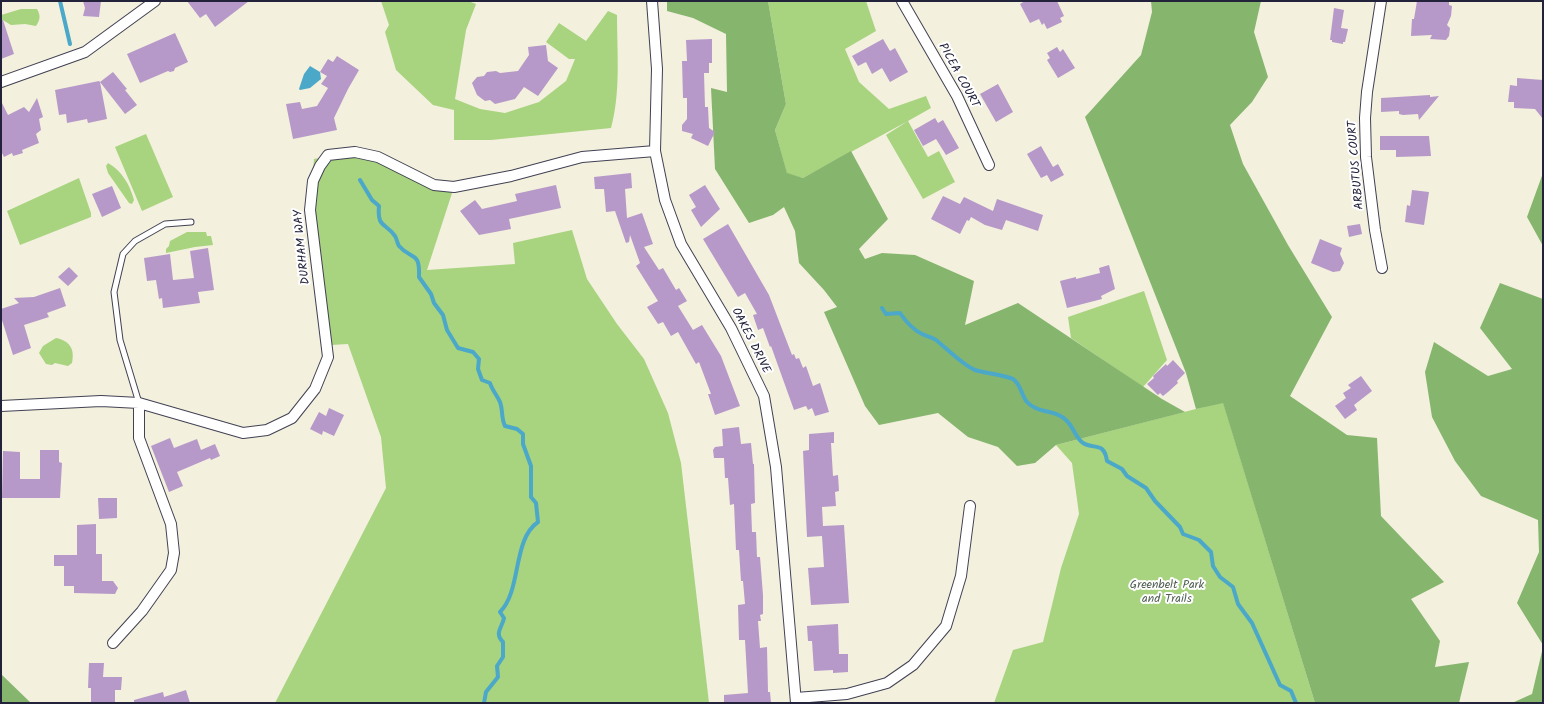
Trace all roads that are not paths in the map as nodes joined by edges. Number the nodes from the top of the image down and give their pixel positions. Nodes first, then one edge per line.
1 (155, 1) edge
2 (652, 1) edge
3 (902, 1) edge
4 (1381, 1) edge
5 (1, 82) edge
6 (655, 151) junction
7 (989, 165) dead end
8 (191, 222) dead end
9 (1382, 268) dead end
10 (140, 403) junction
11 (1, 406) edge
12 (970, 506) dead end
13 (113, 643) dead end
14 (796, 700) edge

1 - 5 street
2 - 6 street, OAKES DRIVE
3 - 7 street, PICEA COURT
4 - 9 street, ARBUTUS COURT
6 - 10 street, DURHAM WAY
6 - 14 street, OAKES DRIVE
8 - 10 lane
10 - 11 street, DURHAM WAY
10 - 13 street
12 - 14 street

